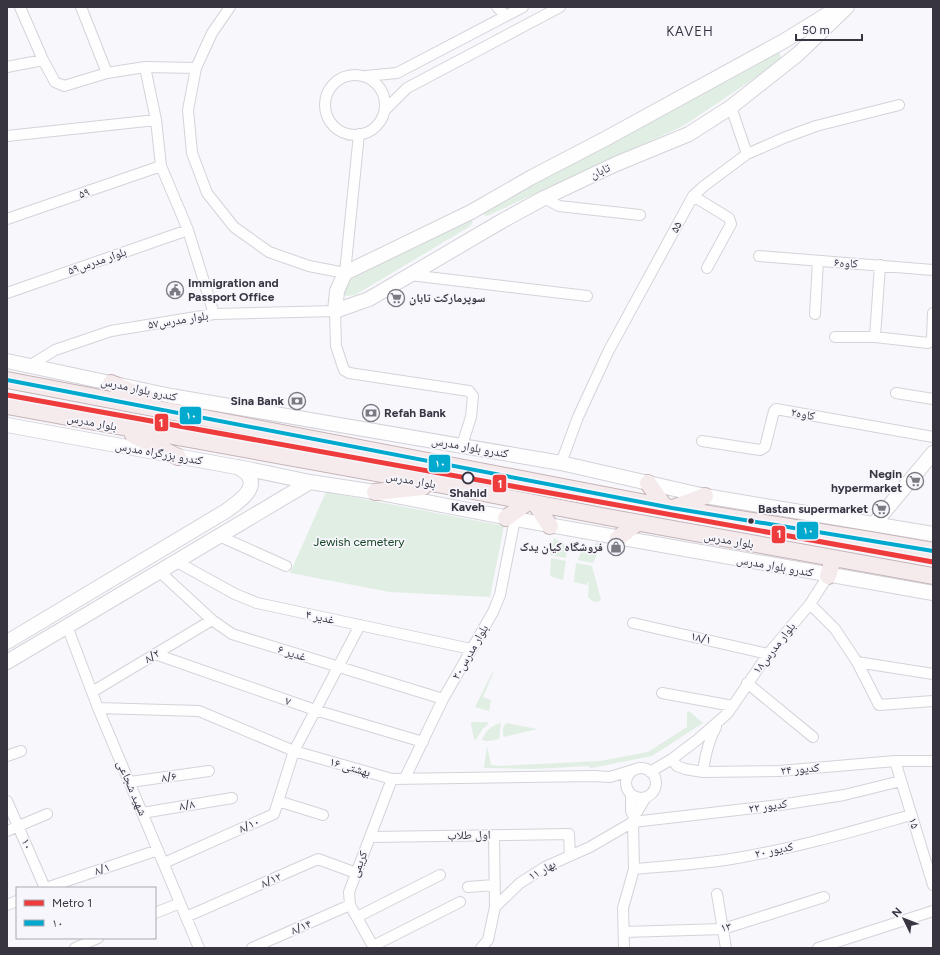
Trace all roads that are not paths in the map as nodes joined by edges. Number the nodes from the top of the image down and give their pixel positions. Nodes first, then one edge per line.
1 (20, 7) edge
2 (81, 7) edge
3 (230, 7) edge
4 (497, 7) edge
5 (523, 7) edge
6 (560, 7) edge
7 (839, 7) edge
8 (847, 7) edge
9 (506, 16) junction
10 (43, 60) junction
11 (7, 67) edge
12 (145, 67) junction
13 (196, 68) junction
14 (107, 73) junction
15 (366, 76) junction
16 (899, 105) dead end
17 (731, 107) junction
18 (385, 110) junction
19 (156, 120) junction
20 (359, 134) junction
21 (7, 136) edge
22 (746, 154) junction
23 (161, 166) junction
24 (693, 196) junction
25 (544, 198) junction
26 (471, 212) junction
27 (640, 215) dead end
28 (7, 219) edge
29 (188, 230) junction
30 (483, 232) junction
31 (759, 256) dead end
32 (818, 261) junction
33 (880, 265) junction
34 (707, 268) dead end
35 (933, 270) edge
36 (345, 274) junction
37 (410, 275) junction
38 (7, 293) edge
39 (588, 296) dead end
40 (335, 311) junction
41 (933, 313) edge
42 (214, 314) junction
43 (815, 314) dead end
44 (834, 337) dead end
45 (875, 338) junction
46 (7, 361) edge
47 (29, 366) junction
48 (8, 381) edge
49 (111, 383) junction
50 (896, 393) dead end
51 (933, 399) edge
52 (7, 406) edge
53 (182, 413) junction
54 (7, 425) edge
55 (115, 426) junction
56 (933, 437) edge
57 (702, 441) dead end
58 (462, 446) junction
59 (933, 453) edge
60 (178, 457) junction
61 (561, 463) junction
62 (238, 467) junction
63 (310, 482) junction
64 (648, 482) junction
65 (442, 485) junction
66 (375, 492) junction
67 (705, 496) junction
68 (531, 503) junction
69 (669, 507) junction
70 (226, 511) junction
71 (607, 518) junction
72 (511, 519) junction
73 (637, 523) junction
74 (874, 524) junction
75 (550, 526) junction
76 (235, 527) junction
77 (933, 534) edge
78 (220, 536) junction
79 (616, 538) junction
80 (933, 552) edge
81 (833, 559) junction
82 (176, 562) junction
83 (286, 566) dead end
84 (160, 572) junction
85 (828, 576) junction
86 (933, 576) edge
87 (933, 593) edge
88 (810, 604) junction
89 (212, 620) junction
90 (633, 623) dead end
91 (360, 625) junction
92 (67, 626) junction
93 (7, 642) edge
94 (471, 649) junction
95 (155, 654) junction
96 (768, 654) junction
97 (7, 662) edge
98 (856, 662) junction
99 (338, 667) junction
100 (933, 674) edge
101 (747, 683) junction
102 (92, 692) junction
103 (662, 693) dead end
104 (443, 698) junction
105 (933, 701) edge
106 (733, 706) junction
107 (98, 708) junction
108 (316, 710) junction
109 (720, 720) junction
110 (813, 737) dead end
111 (423, 742) junction
112 (21, 750) dead end
113 (294, 751) junction
114 (7, 756) edge
115 (672, 759) junction
116 (895, 761) junction
117 (933, 761) edge
118 (636, 769) junction
119 (209, 771) dead end
120 (650, 772) junction
121 (703, 772) junction
122 (610, 777) junction
123 (406, 778) junction
124 (392, 779) junction
125 (901, 781) junction
126 (130, 782) junction
127 (629, 790) junction
128 (646, 797) junction
129 (232, 798) dead end
130 (7, 801) edge
131 (278, 801) junction
132 (142, 813) junction
133 (48, 814) dead end
134 (323, 815) dead end
135 (911, 815) junction
136 (634, 820) junction
137 (19, 826) junction
138 (7, 830) edge
139 (494, 835) junction
140 (370, 837) junction
141 (158, 850) junction
142 (570, 856) junction
143 (164, 863) junction
144 (634, 869) junction
145 (356, 873) junction
146 (440, 875) dead end
147 (494, 885) junction
148 (933, 885) edge
149 (46, 887) edge
150 (49, 887) edge
151 (468, 887) dead end
152 (717, 894) dead end
153 (824, 897) dead end
154 (460, 902) dead end
155 (180, 903) junction
156 (350, 906) junction
157 (494, 907) junction
158 (933, 911) edge
159 (156, 914) edge
160 (186, 917) junction
161 (357, 917) junction
162 (723, 929) junction
163 (624, 932) junction
164 (96, 939) edge
165 (490, 944) edge
166 (373, 947) edge
167 (822, 947) edge
168 (75, 948) edge
169 (199, 948) edge
170 (252, 948) edge
171 (481, 948) edge
172 (624, 948) edge
173 (726, 948) edge

1 - 10 street
2 - 14 street
3 - 13 street
4 - 9 street
5 - 9 street
6 - 18 street
7 - 26 street
8 - 17 street, تابان
9 - 15 street
10 - 11 street
10 - 14 street
12 - 13 street
12 - 14 street
12 - 19 street
13 - 36 street
15 - 18 street
15 - 20 street
16 - 22 street, ۵۵
17 - 22 street
17 - 25 street, تابان
18 - 20 street
19 - 21 street
19 - 23 street
20 - 36 street
22 - 24 street, ۵۵
23 - 28 street, ۵۹
23 - 29 street
24 - 34 street
24 - 61 street, ۵۵
25 - 27 street
25 - 30 street, تابان
26 - 30 street
26 - 36 street
29 - 38 street, بلوار مدرس۵۹
29 - 42 street
30 - 37 street, تابان
31 - 32 street, کاوه۶
32 - 33 street, کاوه۶
32 - 43 street
33 - 35 street, کاوه۶
33 - 45 street
36 - 40 street
37 - 39 street
37 - 40 street, تابان
40 - 42 street, بلوار مدرس۵۷
40 - 58 street
41 - 45 street
42 - 47 street, بلوار مدرس۵۷
44 - 45 street
46 - 47 street, کندرو بلوار مدرس
47 - 49 street, کندرو بلوار مدرس
48 - 53 main road, بلوار مدرس
49 - 53 main road
49 - 58 street, کندرو بلوار مدرس
50 - 51 street
52 - 55 main road, بلوار مدرس
53 - 69 main road, بلوار مدرس
54 - 60 street, کندرو بزرگراه مدرس
55 - 60 main road
55 - 65 main road, بلوار مدرس
56 - 57 street, کاوه۲
58 - 61 street, کندرو بلوار مدرس
59 - 74 street
60 - 62 street, کندرو بزرگراه مدرس
61 - 64 street, کندرو بلوار مدرس
62 - 63 street, کندرو بزرگراه مدرس
62 - 70 street
63 - 66 street, کندرو بلوار مدرس
63 - 76 street
64 - 67 street, کندرو بلوار مدرس
64 - 69 main road
65 - 66 main road
65 - 68 main road, بلوار مدرس
66 - 72 street, کندرو بلوار مدرس
67 - 69 main road
67 - 74 street, کندرو بلوار مدرس
68 - 71 main road, بلوار مدرس
68 - 72 main road
68 - 75 main road
69 - 80 main road, بلوار مدرس
70 - 76 street
70 - 93 street
71 - 73 main road, بلوار مدرس
71 - 79 main road
72 - 75 street, کندرو بلوار مدرس
72 - 94 street, بلوار مدرس۲۰
73 - 79 main road
73 - 81 main road, بلوار مدرس
74 - 77 street, کندرو بلوار مدرس
75 - 79 street, کندرو بلوار مدرس
76 - 78 street
78 - 82 street
78 - 83 street
79 - 85 street, کندرو بلوار مدرس
81 - 85 main road
81 - 86 main road, بلوار مدرس
82 - 84 street
82 - 91 street, غدیر ۴
84 - 89 street, غدیر ۶
84 - 92 street
85 - 87 street, کندرو بلوار مدرس
85 - 88 street, بلوار مدرس۱۸
88 - 96 street, بلوار مدرس۱۸
88 - 98 street
89 - 95 street, ۸/۲
89 - 99 street, غدیر ۶
90 - 96 street, ۱۸/۱
91 - 94 street, غدیر ۴
91 - 99 street, ۸/۱۰
92 - 97 street
92 - 102 street, شهید شجاعی
94 - 104 street, بلوار مدرس۲۰
95 - 102 street, ۸/۲
95 - 108 street, ۷
96 - 101 street, بلوار مدرس۱۸
98 - 100 street
98 - 105 street
99 - 104 street, غدیر ۶
99 - 108 street, ۸/۱۰
101 - 106 street, بلوار مدرس۱۸
101 - 110 street
102 - 107 street, شهید شجاعی
103 - 106 street
104 - 111 street, بلوار مدرس۲۰
106 - 109 street, بلوار مدرس۱۸
107 - 113 street, ۱۶ بهشتی
107 - 126 street, شهید شجاعی
108 - 111 street, ۷
108 - 113 street, ۸/۱۰
109 - 115 street
109 - 121 street
111 - 123 street, بلوار مدرس۲۰
112 - 114 street
113 - 124 street, ۱۶ بهشتی
113 - 131 street, ۸/۱۰
115 - 120 street
115 - 121 street, کدیور ۲۴
116 - 117 street, کدیور ۲۴
116 - 121 street, کدیور ۲۴
116 - 125 street, ۱۵
118 - 120 street
118 - 122 street
118 - 127 street
119 - 126 street, ۸/۶
120 - 128 street
122 - 123 street, ۱۶ بهشتی
122 - 127 street
123 - 124 street, ۱۶ بهشتی
124 - 140 street, کریمی
125 - 135 street, ۱۵
125 - 136 street, کدیور ۲۲
126 - 132 street, شهید شجاعی
127 - 128 street
127 - 136 street
128 - 136 street
129 - 132 street, ۸/۸
130 - 137 street, ۱۰
131 - 134 street
131 - 143 street, ۸/۱۰
132 - 141 street, شهید شجاعی
133 - 137 street
135 - 144 street, کدیور ۲۰
135 - 148 street, ۱۵
136 - 142 street, بهار ۱۱
136 - 144 street
137 - 138 street
137 - 149 street, ۱۰
139 - 140 street, اول طلاب
139 - 142 street, اول طلاب
139 - 147 street
140 - 145 street, کریمی
141 - 143 street, شهید شجاعی
141 - 150 street, ۸/۱
142 - 157 street, بهار ۱۱
143 - 155 street, شهید شجاعی
144 - 163 street
145 - 156 street, کریمی
145 - 160 street, ۸/۱۲
146 - 161 street
147 - 151 street
147 - 157 street
152 - 162 street
153 - 162 street, ۱۳
154 - 166 street
155 - 159 street
155 - 160 street, شهید شجاعی
156 - 161 street
156 - 170 street, ۸/۱۴
157 - 165 street
158 - 167 street
160 - 169 street, شهید شجاعی
161 - 166 street
162 - 163 street, ۱۳
162 - 173 street
163 - 172 street
164 - 168 street
165 - 171 street

